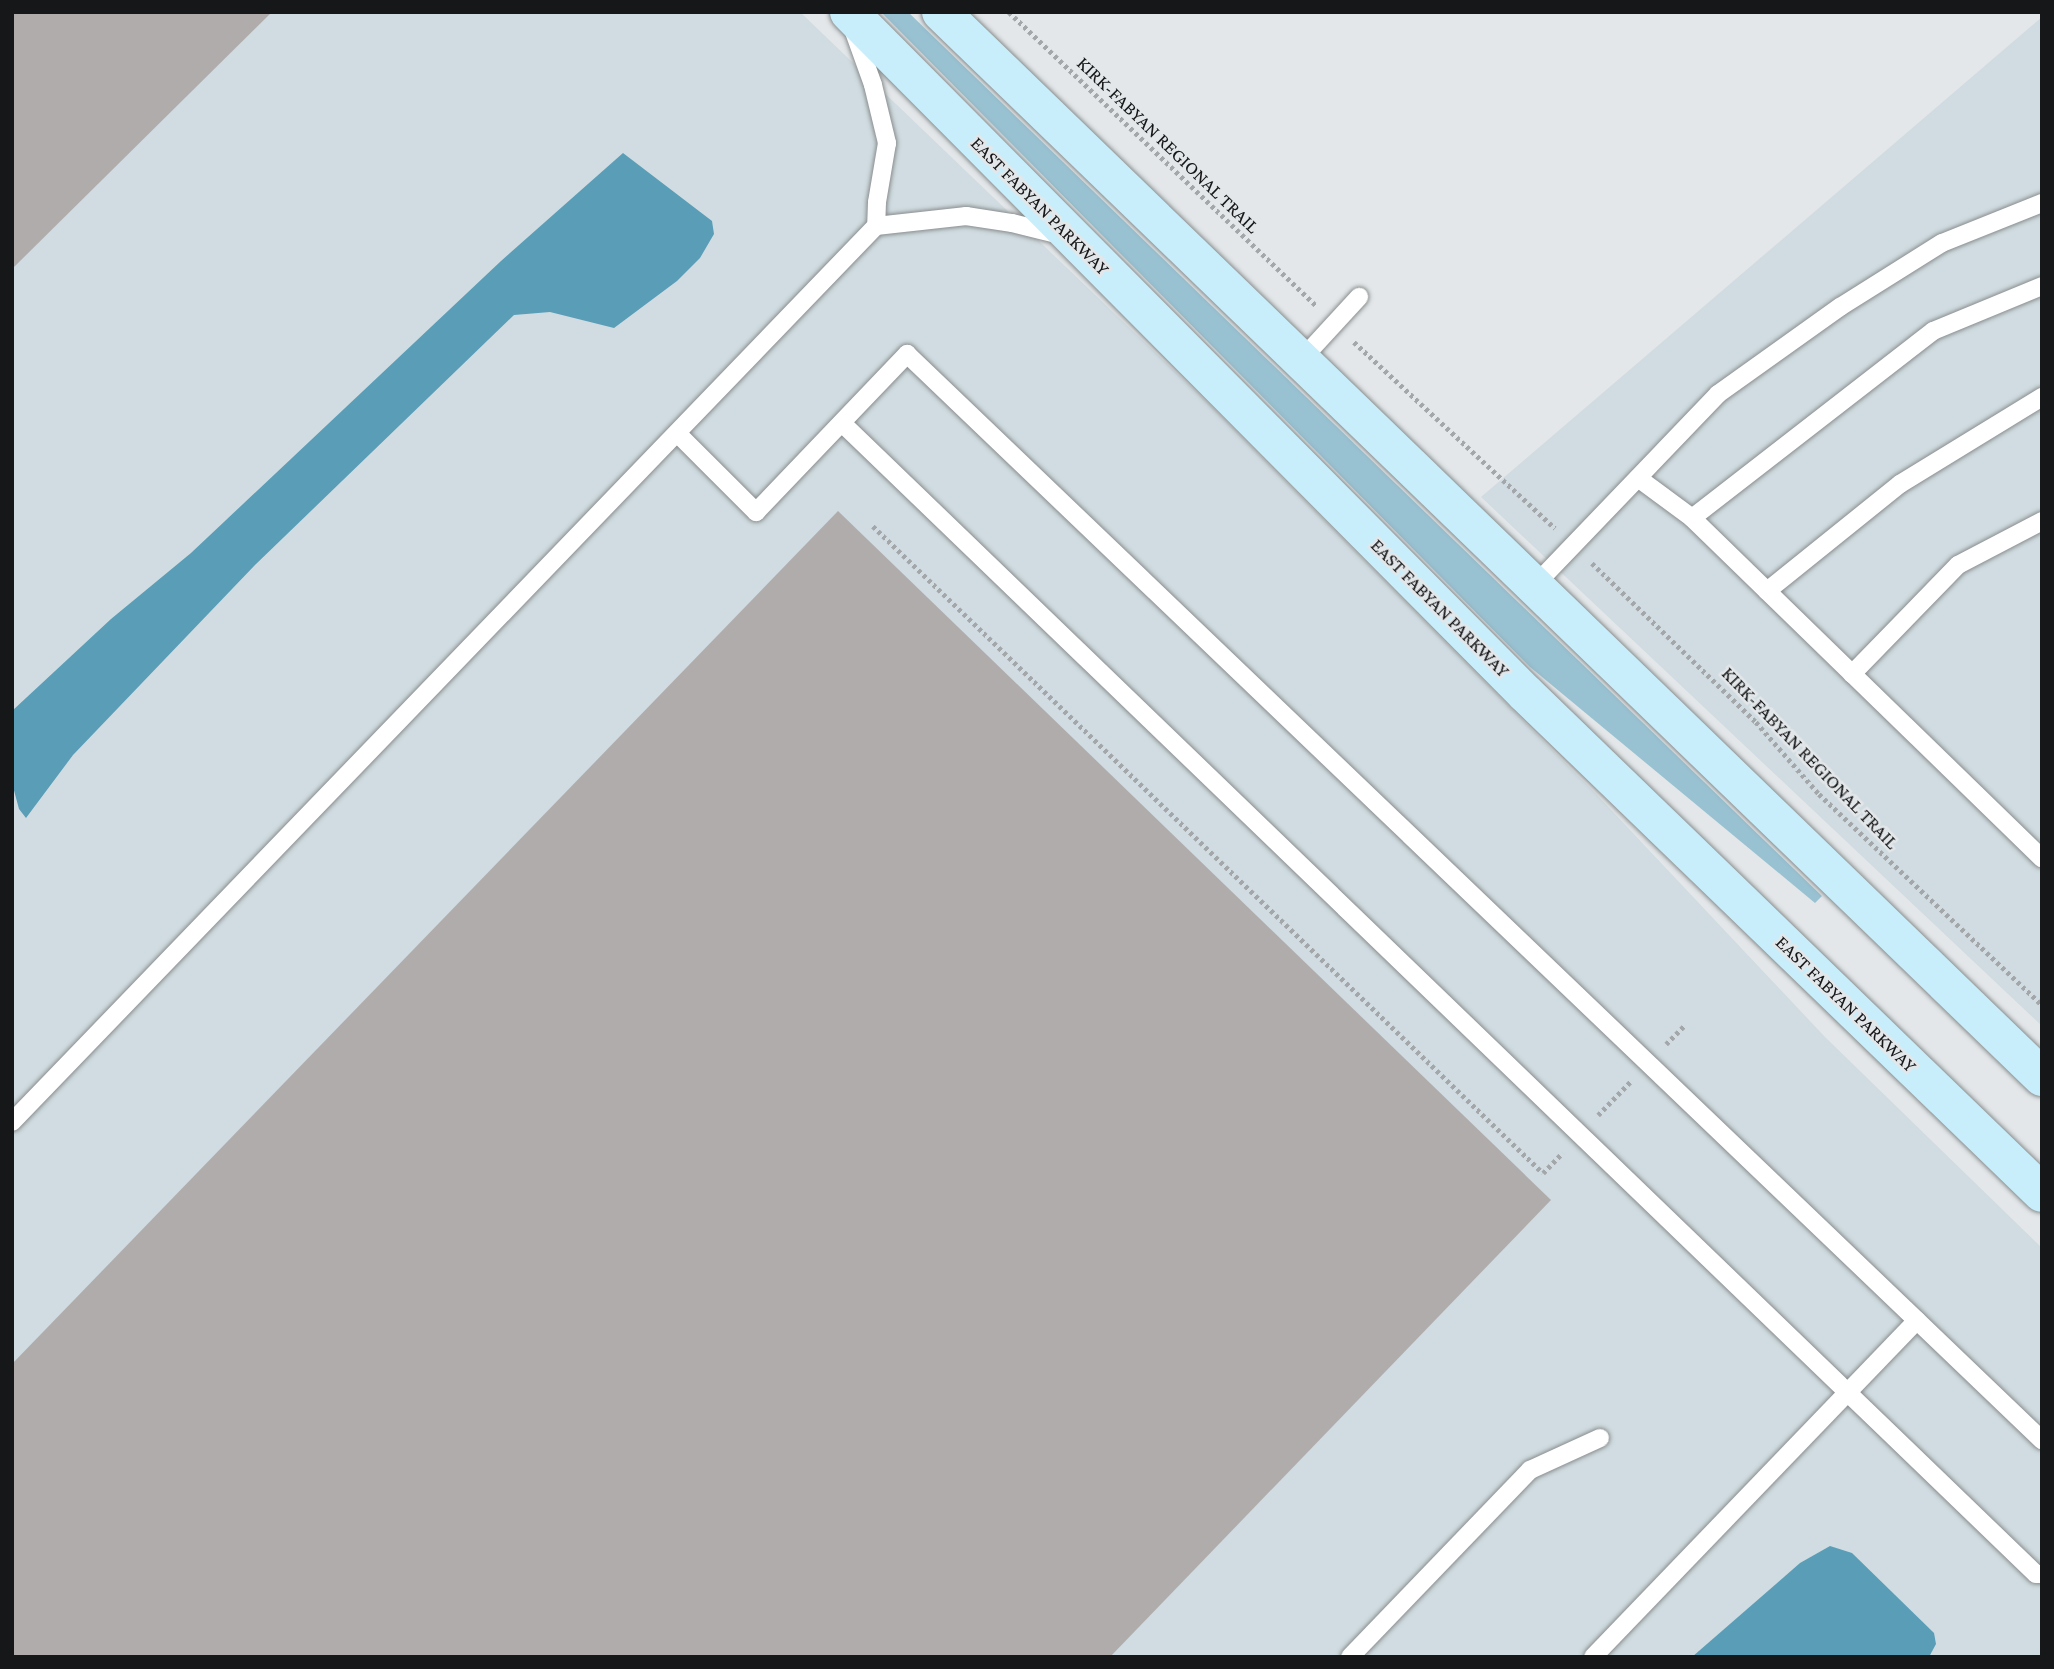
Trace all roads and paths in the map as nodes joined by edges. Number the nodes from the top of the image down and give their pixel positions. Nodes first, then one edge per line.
1 (848, 12) edge
2 (941, 12) edge
3 (1009, 12) edge
4 (2042, 203) edge
5 (876, 226) junction
6 (1072, 238) junction
7 (2042, 286) edge
8 (1307, 297) dead end
9 (1359, 297) dead end
10 (1362, 349) dead end
11 (1301, 360) junction
12 (2042, 397) edge
13 (842, 423) junction
14 (677, 433) junction
15 (1638, 478) junction
16 (1692, 518) junction
17 (2042, 521) edge
18 (873, 527) dead end
19 (1558, 531) dead end
20 (1590, 561) dead end
21 (1534, 586) junction
22 (1767, 591) junction
23 (1852, 674) junction
24 (2042, 858) edge
25 (2042, 1005) edge
26 (1685, 1025) dead end
27 (1666, 1044) dead end
28 (1639, 1072) dead end
29 (2042, 1077) edge
30 (1595, 1118) dead end
31 (12, 1122) edge
32 (1568, 1146) dead end
33 (2042, 1193) edge
34 (1917, 1320) junction
35 (1848, 1391) junction
36 (1600, 1438) dead end
37 (2042, 1440) edge
38 (2042, 1574) edge
39 (1350, 1657) edge
40 (1593, 1657) edge

1 - 5 lane
1 - 6 main road, EAST FABYAN PARKWAY
2 - 11 main road
3 - 8 path, KIRK-FABYAN REGIONAL TRAIL
4 - 15 lane
5 - 6 lane
5 - 14 lane
6 - 33 main road, EAST FABYAN PARKWAY
7 - 16 lane
9 - 11 lane
10 - 19 path
11 - 21 main road
12 - 22 lane
13 - 14 lane
13 - 34 lane
13 - 35 lane
14 - 31 lane
15 - 16 lane
15 - 21 lane
16 - 22 lane
17 - 23 lane
18 - 32 path
20 - 25 path, KIRK-FABYAN REGIONAL TRAIL
21 - 29 main road
22 - 23 lane
23 - 24 lane
26 - 27 path
28 - 30 path
34 - 35 lane
34 - 37 lane
35 - 38 lane
35 - 40 lane
36 - 39 lane

